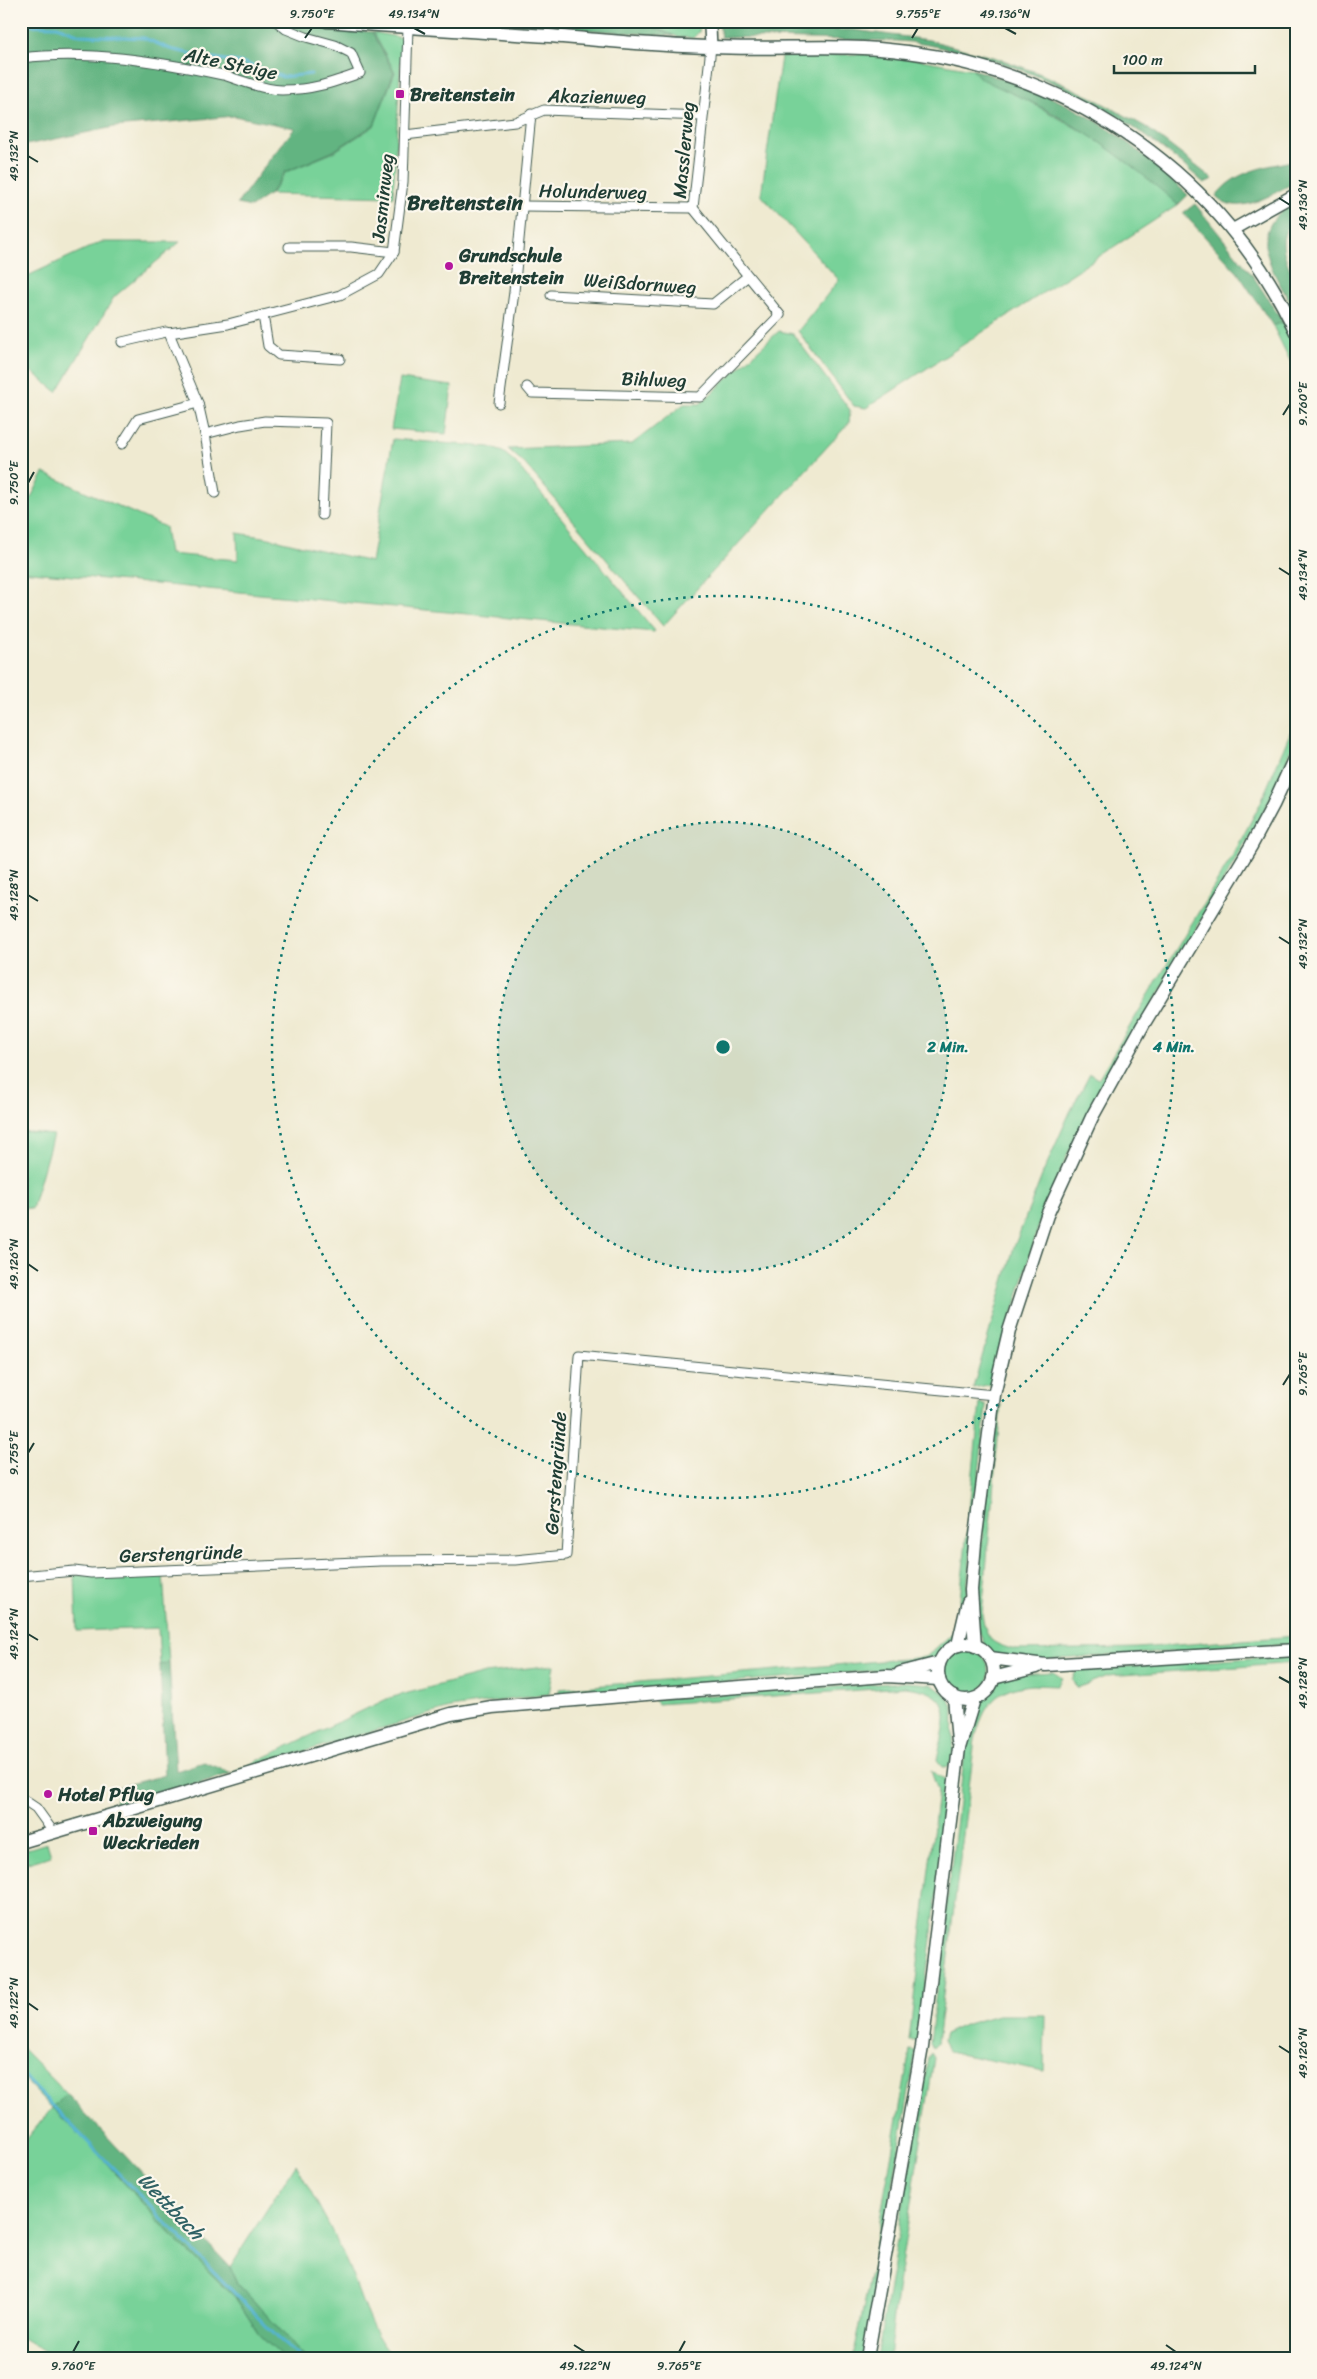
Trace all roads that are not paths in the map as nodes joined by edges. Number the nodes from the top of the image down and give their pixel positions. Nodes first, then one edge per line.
1 (276, 21) edge
2 (326, 21) edge
3 (707, 21) edge
4 (408, 28) junction
5 (711, 48) junction
6 (21, 58) edge
7 (531, 114) junction
8 (702, 116) junction
9 (404, 135) junction
10 (1296, 194) edge
11 (523, 206) junction
12 (693, 208) junction
13 (1232, 230) junction
14 (289, 247) dead end
15 (394, 252) junction
16 (748, 276) junction
17 (551, 295) dead end
18 (263, 315) junction
19 (780, 315) joint
20 (1296, 332) edge
21 (169, 333) junction
22 (122, 342) dead end
23 (340, 359) dead end
24 (527, 386) dead end
25 (198, 403) junction
26 (500, 403) dead end
27 (204, 434) junction
28 (122, 444) dead end
29 (215, 493) dead end
30 (322, 515) dead end
31 (1296, 754) edge
32 (994, 1395) junction
33 (21, 1576) edge
34 (971, 1590) junction
35 (958, 1645) junction
36 (975, 1646) junction
37 (1296, 1650) edge
38 (990, 1658) junction
39 (939, 1663) junction
40 (1046, 1665) junction
41 (886, 1676) junction
42 (993, 1678) junction
43 (939, 1679) junction
44 (954, 1697) junction
45 (974, 1699) junction
46 (959, 1748) junction
47 (21, 1798) edge
48 (54, 1833) junction
49 (21, 1842) edge
50 (867, 2358) edge

1 - 6 street, Alte Steige
2 - 4 main road
3 - 5 street
4 - 5 main road
4 - 9 street, Jasminweg
5 - 8 street, Masslerweg
5 - 13 main road
7 - 8 street, Akazienweg
7 - 9 street, Akazienweg
7 - 11 street
8 - 12 street, Masslerweg
9 - 15 street, Jasminweg
10 - 13 street
11 - 12 street, Holunderweg
11 - 26 street
12 - 16 street, Masslerweg
13 - 20 main road
14 - 15 street
15 - 18 street, Jasminweg
16 - 17 street, Weißdornweg
16 - 19 street, Masslerweg
18 - 21 street, Jasminweg
18 - 23 street
19 - 24 street, Bihlweg
21 - 22 street, Jasminweg
21 - 25 street
25 - 27 street
25 - 28 street
27 - 29 street
27 - 30 street
31 - 32 main road
32 - 33 street, Gerstengründe
32 - 34 main road
34 - 35 main road
34 - 36 main road
35 - 36 main road
35 - 39 main road
36 - 38 main road
37 - 40 main road
38 - 40 main road
38 - 42 main road
39 - 41 main road
39 - 43 main road
40 - 42 main road
41 - 43 main road
41 - 48 main road
42 - 45 main road
43 - 44 main road
44 - 45 main road
44 - 46 main road
45 - 46 main road
46 - 50 main road
47 - 48 street
48 - 49 main road

